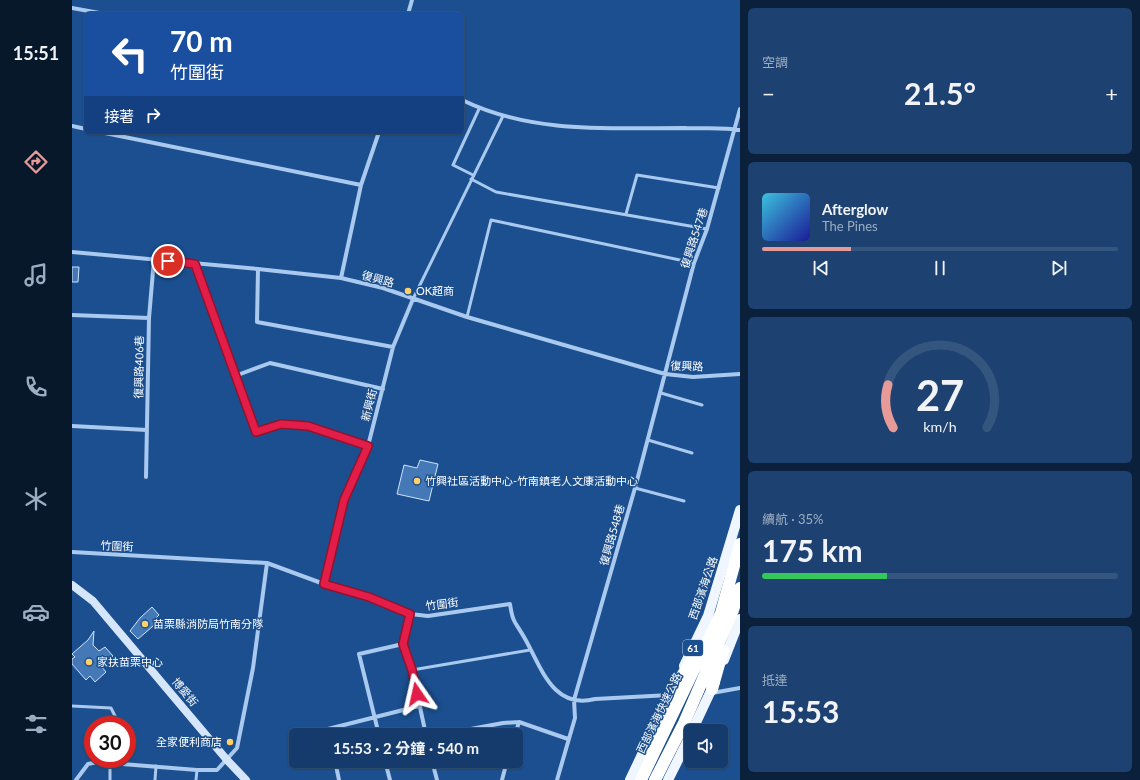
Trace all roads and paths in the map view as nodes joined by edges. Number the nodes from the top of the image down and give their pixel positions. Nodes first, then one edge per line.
1 (412, 0) edge
2 (72, 8) edge
3 (93, 12) edge
4 (409, 12) edge
5 (464, 101) edge
6 (740, 108) edge
7 (480, 109) junction
8 (503, 116) junction
9 (72, 126) edge
10 (84, 129) edge
11 (734, 129) junction
12 (740, 130) edge
13 (110, 134) edge
14 (378, 134) edge
15 (472, 177) junction
16 (361, 186) junction
17 (719, 188) junction
18 (626, 214) junction
19 (707, 229) junction
20 (72, 252) edge
21 (154, 259) junction
22 (694, 263) junction
23 (195, 264) junction
24 (258, 269) junction
25 (341, 278) junction
26 (413, 299) junction
27 (72, 315) edge
28 (468, 317) junction
29 (149, 318) junction
30 (392, 347) junction
31 (666, 374) junction
32 (740, 374) edge
33 (235, 376) junction
34 (383, 389) junction
35 (661, 393) junction
36 (702, 405) dead end
37 (72, 426) edge
38 (147, 430) junction
39 (648, 440) junction
40 (368, 446) junction
41 (692, 453) dead end
42 (146, 477) dead end
43 (635, 488) junction
44 (684, 501) dead end
45 (740, 510) edge
46 (740, 544) edge
47 (72, 552) edge
48 (267, 563) junction
49 (324, 584) junction
50 (72, 585) edge
51 (740, 588) edge
52 (721, 613) junction
53 (410, 614) junction
54 (737, 614) edge
55 (403, 644) junction
56 (530, 650) junction
57 (412, 670) junction
58 (740, 688) edge
59 (711, 691) junction
60 (670, 695) junction
61 (574, 700) junction
62 (72, 706) edge
63 (419, 706) junction
64 (115, 716) edge
65 (374, 717) junction
66 (519, 722) junction
67 (695, 724) edge
68 (332, 728) edge
69 (377, 728) edge
70 (424, 728) edge
71 (474, 728) edge
72 (517, 728) edge
73 (568, 739) junction
74 (684, 748) edge
75 (227, 760) junction
76 (136, 763) edge
77 (156, 766) junction
78 (85, 768) edge
79 (110, 768) edge
80 (336, 768) edge
81 (387, 768) edge
82 (433, 768) edge
83 (505, 768) edge
84 (197, 770) junction
85 (76, 780) edge
86 (110, 780) edge
87 (155, 780) edge
88 (196, 780) edge
89 (246, 780) edge
90 (339, 780) edge
91 (390, 780) edge
92 (436, 780) edge
93 (502, 780) edge
94 (557, 780) edge
95 (630, 780) edge
96 (641, 780) edge
97 (655, 780) edge
98 (668, 780) edge

1 - 4 street
2 - 3 street
5 - 7 street
6 - 11 street, 復興路547巷
7 - 8 street
7 - 15 lane
8 - 11 street
8 - 15 lane
9 - 10 street
11 - 12 street
11 - 17 street, 復興路547巷
13 - 16 street
14 - 16 street
15 - 18 lane
15 - 26 lane
16 - 25 street
17 - 18 lane
17 - 19 street, 復興路547巷
18 - 19 lane
19 - 22 street, 復興路547巷
20 - 21 street, 復興路
21 - 23 street, 復興路
21 - 29 street, 復興路406巷
22 - 28 lane
22 - 31 street, 復興路547巷
23 - 24 street, 復興路
23 - 33 street
24 - 25 street, 復興路
24 - 30 street
25 - 26 street, 復興路
26 - 28 street, 復興路
26 - 30 street, 新興街
27 - 29 street
28 - 31 street, 復興路
29 - 38 street, 復興路406巷
30 - 34 street, 新興街
31 - 32 street, 復興路
31 - 35 street, 復興路548巷
33 - 34 street
33 - 40 street
34 - 40 street, 新興街
35 - 36 lane
35 - 39 street, 復興路548巷
37 - 38 street
38 - 42 street, 復興路406巷
39 - 41 lane
39 - 43 street, 復興路548巷
40 - 49 street, 新興街
43 - 44 lane
43 - 61 street, 復興路548巷
45 - 60 main road, 西部濱海公路 / 61
46 - 52 highway, 西部濱海快速公路 / 61
47 - 48 street, 竹圍街
48 - 49 street, 竹圍街
48 - 75 street
49 - 53 street, 竹圍街
50 - 75 street, 博愛街
51 - 54 highway, 61
52 - 60 highway
52 - 96 highway, 西部濱海快速公路 / 61
53 - 55 street
53 - 56 street, 竹圍街
54 - 59 highway
54 - 97 highway, 61
55 - 57 street
55 - 65 street
56 - 57 lane
56 - 61 street, 竹圍街
57 - 63 street
58 - 59 street
59 - 67 main road
60 - 61 street, 竹圍街
60 - 95 main road, 西部濱海公路 / 61
61 - 73 street, 復興路548巷
62 - 64 lane
63 - 65 street
63 - 70 street
65 - 68 street
65 - 69 street
66 - 71 street
66 - 72 street
66 - 73 street
73 - 94 street, 復興路548巷
74 - 98 main road
75 - 84 street
75 - 89 street, 博愛街
76 - 77 street
77 - 84 street
77 - 87 lane
78 - 85 street
79 - 86 lane
80 - 90 street
81 - 91 street
82 - 92 street
83 - 93 street
84 - 88 lane

